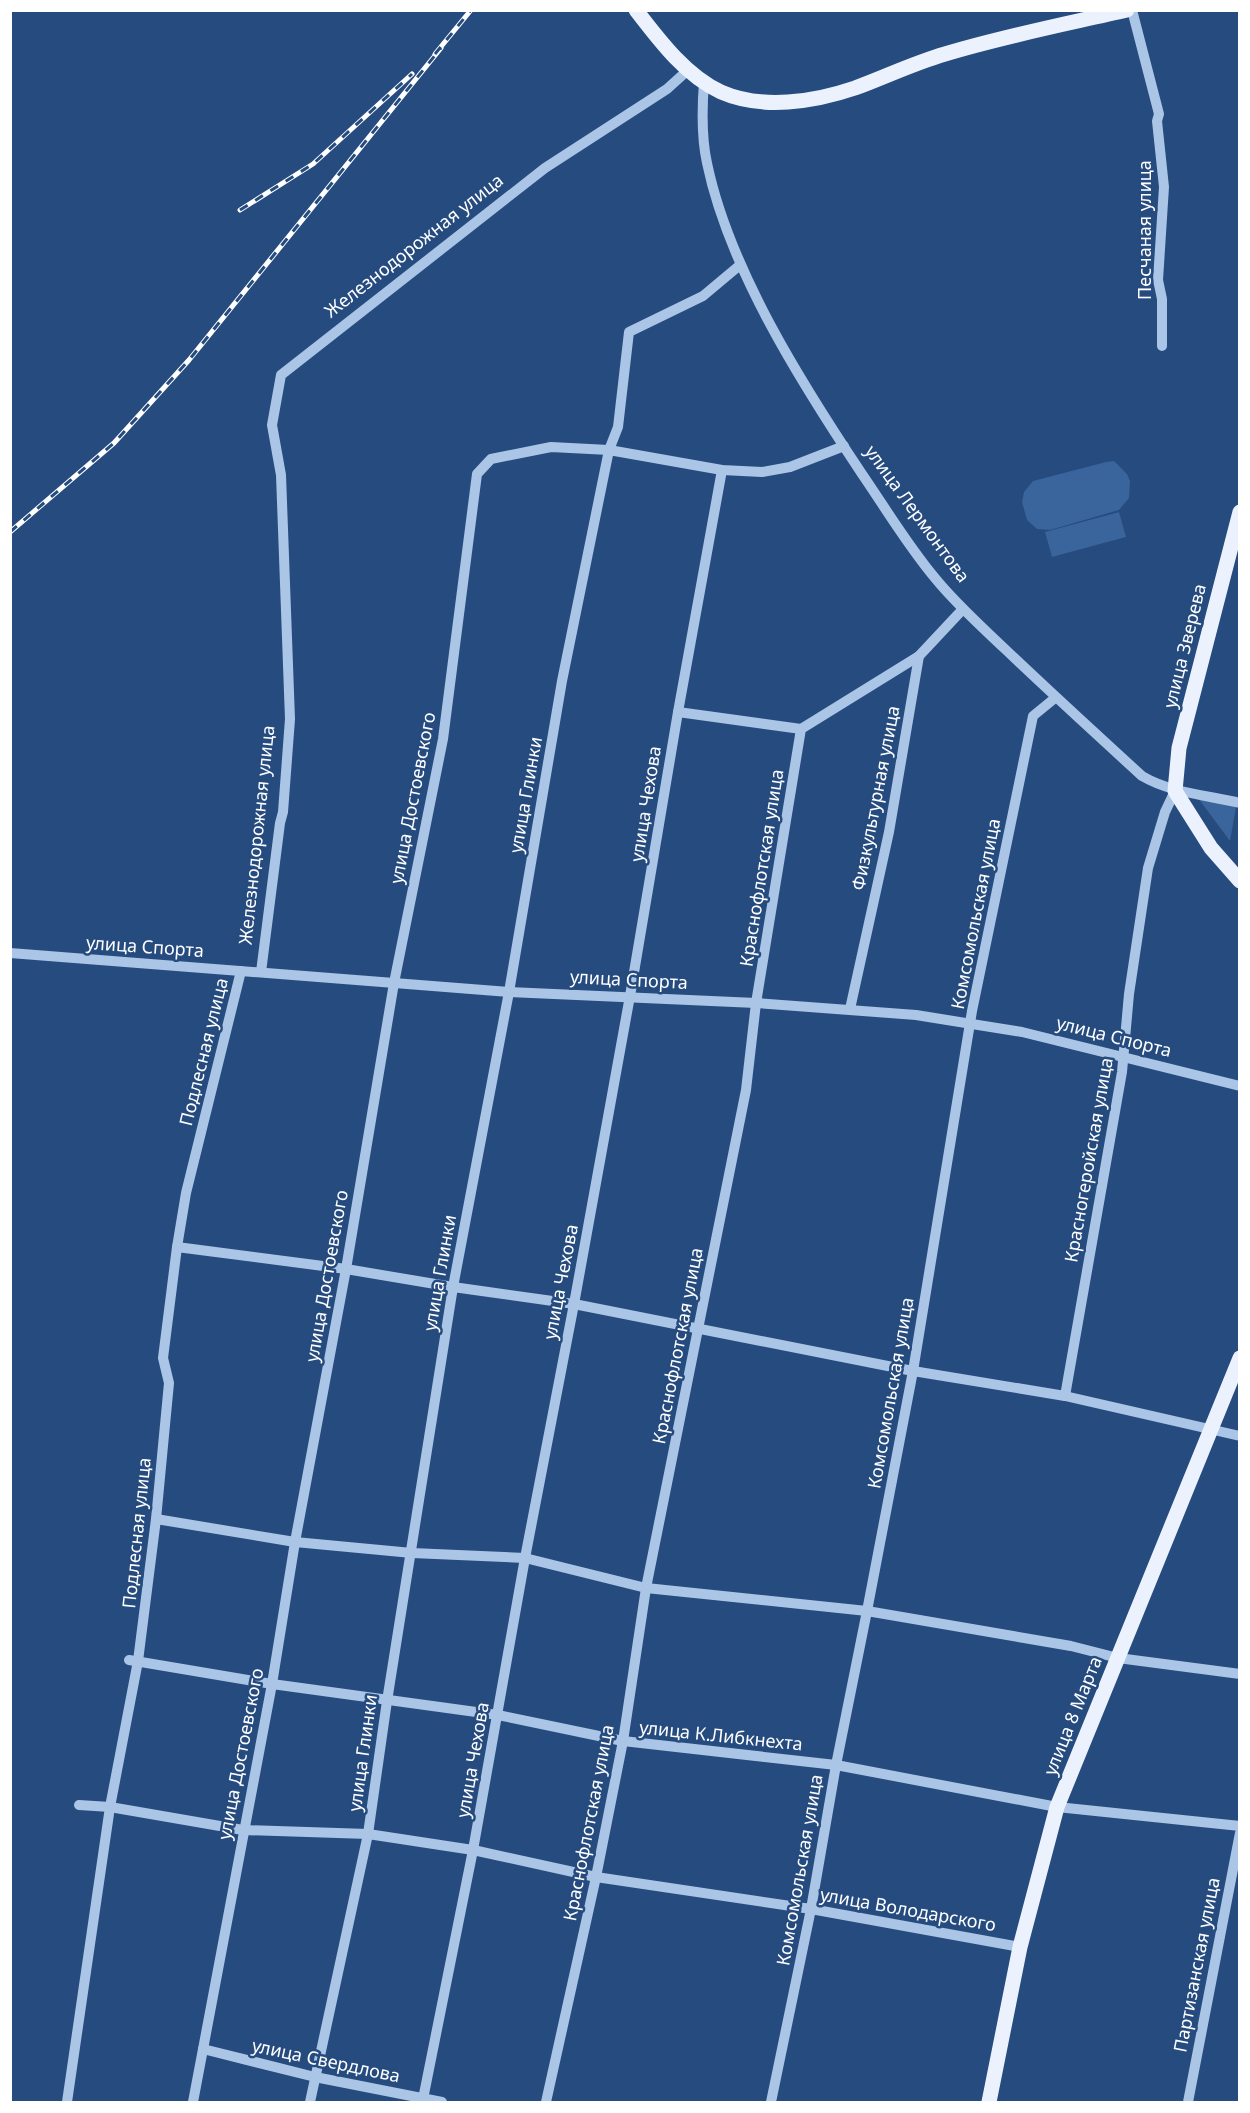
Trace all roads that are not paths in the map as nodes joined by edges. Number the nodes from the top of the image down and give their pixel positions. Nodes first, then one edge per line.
1 (636, 10) edge
2 (1126, 10) edge
3 (1132, 10) edge
4 (1097, 14) edge
5 (688, 70) junction
6 (704, 82) junction
7 (740, 265) junction
8 (1162, 346) dead end
9 (844, 446) junction
10 (609, 450) junction
11 (722, 470) junction
12 (1238, 520) edge
13 (963, 609) junction
14 (919, 656) junction
15 (1055, 698) junction
16 (678, 712) junction
17 (801, 729) junction
18 (1175, 791) junction
19 (1239, 803) edge
20 (1239, 881) edge
21 (10, 953) edge
22 (241, 971) junction
23 (261, 972) junction
24 (394, 983) junction
25 (509, 992) junction
26 (630, 996) junction
27 (756, 1003) junction
28 (850, 1010) junction
29 (971, 1022) junction
30 (1124, 1056) junction
31 (1239, 1086) edge
32 (177, 1247) junction
33 (346, 1269) junction
34 (453, 1287) junction
35 (574, 1304) junction
36 (699, 1329) junction
37 (1239, 1358) edge
38 (913, 1371) junction
39 (1065, 1396) junction
40 (1210, 1431) junction
41 (1239, 1437) edge
42 (156, 1519) junction
43 (295, 1542) junction
44 (412, 1553) junction
45 (525, 1558) junction
46 (646, 1588) junction
47 (867, 1611) junction
48 (1118, 1658) junction
49 (134, 1660) junction
50 (1239, 1674) edge
51 (272, 1684) junction
52 (387, 1701) junction
53 (498, 1715) junction
54 (623, 1741) junction
55 (836, 1765) junction
56 (80, 1805) dead end
57 (110, 1807) junction
58 (1057, 1807) junction
59 (1239, 1826) edge
60 (243, 1830) junction
61 (1239, 1833) edge
62 (368, 1834) junction
63 (473, 1850) junction
64 (596, 1877) junction
65 (812, 1909) junction
66 (1020, 1947) junction
67 (203, 2049) junction
68 (315, 2077) junction
69 (423, 2099) junction
70 (67, 2103) edge
71 (193, 2103) edge
72 (310, 2103) edge
73 (442, 2103) edge
74 (546, 2103) edge
75 (771, 2103) edge
76 (989, 2103) edge
77 (1188, 2103) edge

1 - 5 main road
2 - 4 main road
3 - 8 street, Песчаная улица
4 - 6 main road
5 - 6 main road
5 - 23 street, Железнодорожная улица
6 - 7 street, улица Лермонтова
7 - 9 street, улица Лермонтова
7 - 10 street, улица Глинки
9 - 11 street
9 - 13 street, улица Лермонтова
10 - 11 street
10 - 24 street, улица Достоевского
10 - 25 street, улица Глинки
11 - 16 street, улица Чехова
12 - 18 main road, улица Зверева
13 - 14 street
13 - 15 street, улица Лермонтова
14 - 17 street
14 - 28 street, Физкультурная улица
15 - 18 street, улица Лермонтова
15 - 29 street, Комсомольская улица
16 - 17 street
16 - 26 street, улица Чехова
17 - 27 street, Краснофлотская улица
18 - 19 street, улица Лермонтова
18 - 20 main road
18 - 30 street, Красногеройская улица
21 - 22 street, улица Спорта
22 - 23 street, улица Спорта
22 - 32 street, Подлесная улица
23 - 24 street, улица Спорта
24 - 25 street, улица Спорта
24 - 33 street, улица Достоевского
25 - 26 street, улица Спорта
25 - 34 street, улица Глинки
26 - 27 street, улица Спорта
26 - 35 street, улица Чехова
27 - 28 street, улица Спорта
27 - 36 street, Краснофлотская улица
28 - 29 street, улица Спорта
29 - 30 street, улица Спорта
29 - 38 street, Комсомольская улица
30 - 31 street, улица Спорта
30 - 39 street, Красногеройская улица
32 - 33 street
32 - 42 street, Подлесная улица
33 - 34 street
33 - 43 street, улица Достоевского
34 - 35 street
34 - 44 street, улица Глинки
35 - 36 street
35 - 45 street, улица Чехова
36 - 38 street
36 - 46 street, Краснофлотская улица
37 - 40 main road, улица 8 Марта
38 - 39 street
38 - 47 street, Комсомольская улица
39 - 40 street
40 - 41 street
40 - 48 main road, улица 8 Марта
42 - 43 street
42 - 49 street, Подлесная улица
43 - 44 street
43 - 51 street, улица Достоевского
44 - 45 street
44 - 52 street, улица Глинки
45 - 46 street
45 - 53 street, улица Чехова
46 - 47 street
46 - 54 street, Краснофлотская улица
47 - 48 street
47 - 55 street, Комсомольская улица
48 - 50 street
48 - 58 main road, улица 8 Марта
49 - 51 street, улица К.Либкнехта
49 - 57 street, Подлесная улица
51 - 52 street, улица К.Либкнехта
51 - 60 street, улица Достоевского
52 - 53 street, улица К.Либкнехта
52 - 62 street, улица Глинки
53 - 54 street, улица К.Либкнехта
53 - 63 street, улица Чехова
54 - 55 street, улица К.Либкнехта
54 - 64 street, Краснофлотская улица
55 - 58 street, улица К.Либкнехта
55 - 65 street, Комсомольская улица
56 - 57 street, улица Володарского
57 - 60 street, улица Володарского
57 - 70 street, Подлесная улица
58 - 59 street, улица К.Либкнехта
58 - 66 main road, улица 8 Марта
60 - 62 street, улица Володарского
60 - 67 street, улица Достоевского
61 - 77 street, Партизанская улица
62 - 63 street, улица Володарского
62 - 68 street, улица Глинки
63 - 64 street, улица Володарского
63 - 69 street, улица Чехова
64 - 65 street, улица Володарского
64 - 74 street, Краснофлотская улица
65 - 66 street, улица Володарского
65 - 75 street, Комсомольская улица
66 - 76 main road, улица 8 Марта
67 - 68 street, улица Свердлова
67 - 71 street, улица Достоевского
68 - 69 street, улица Свердлова
68 - 72 street, улица Глинки
69 - 73 street, улица Свердлова

